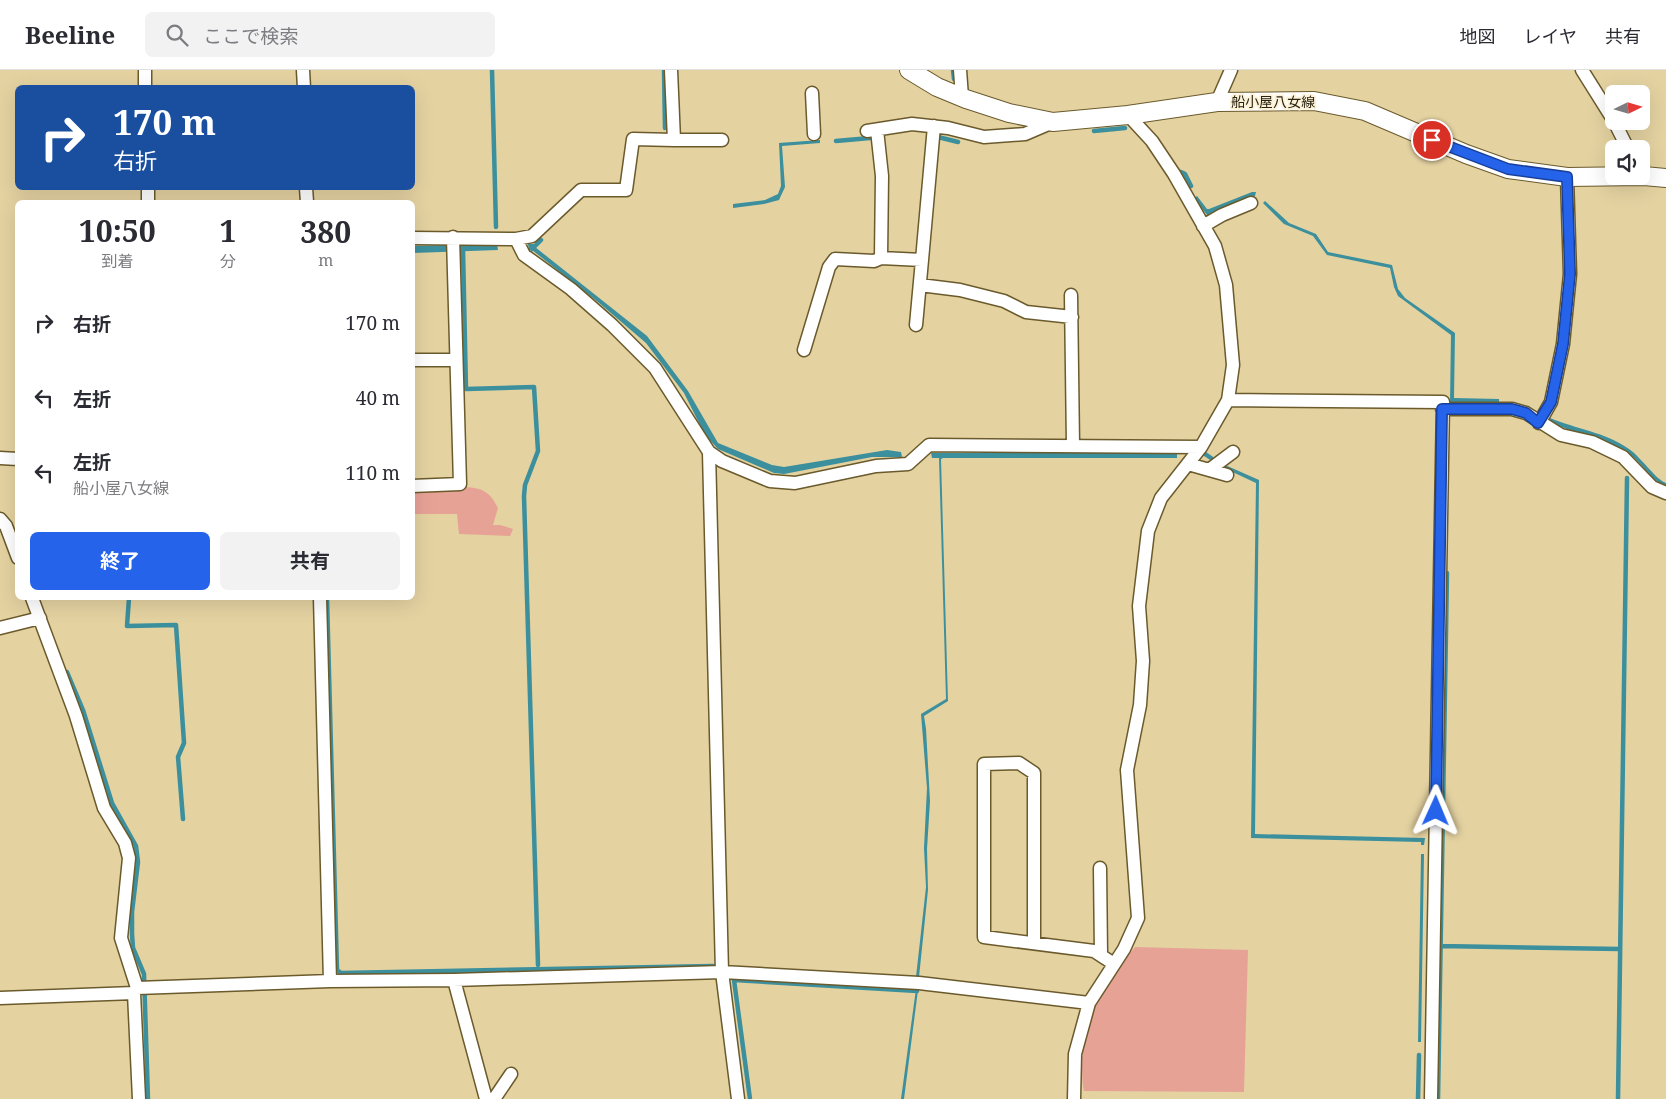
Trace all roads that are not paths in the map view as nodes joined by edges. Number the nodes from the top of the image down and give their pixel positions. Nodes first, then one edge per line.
1 (145, 70) edge
2 (303, 70) edge
3 (671, 70) edge
4 (908, 70) edge
5 (960, 70) edge
6 (1230, 70) edge
7 (1582, 70) edge
8 (145, 85) edge
9 (304, 85) edge
10 (812, 93) dead end
11 (962, 97) junction
12 (1217, 102) junction
13 (1605, 107) edge
14 (1128, 115) junction
15 (1053, 122) junction
16 (934, 126) junction
17 (814, 134) dead end
18 (674, 140) junction
19 (722, 140) dead end
20 (1605, 176) edge
21 (1650, 176) edge
22 (1567, 177) junction
23 (1666, 178) edge
24 (1251, 203) dead end
25 (1203, 226) junction
26 (453, 237) junction
27 (415, 238) edge
28 (516, 239) junction
29 (880, 258) junction
30 (922, 260) junction
31 (920, 285) junction
32 (1071, 295) dead end
33 (1072, 317) junction
34 (916, 325) dead end
35 (804, 350) dead end
36 (415, 360) edge
37 (456, 360) junction
38 (1228, 400) junction
39 (1442, 409) junction
40 (1538, 423) junction
41 (1073, 446) junction
42 (1201, 447) junction
43 (709, 452) junction
44 (1233, 452) dead end
45 (0, 458) edge
46 (15, 459) edge
47 (1188, 464) junction
48 (1209, 470) junction
49 (1227, 475) dead end
50 (415, 486) edge
51 (1666, 493) edge
52 (0, 519) edge
53 (15, 550) edge
54 (33, 600) edge
55 (320, 600) edge
56 (40, 618) junction
57 (0, 628) edge
58 (1100, 868) dead end
59 (1034, 944) junction
60 (1100, 955) junction
61 (1114, 964) junction
62 (722, 972) junction
63 (454, 980) junction
64 (330, 981) junction
65 (136, 990) junction
66 (0, 998) edge
67 (1089, 1002) junction
68 (511, 1074) dead end
69 (139, 1099) edge
70 (486, 1099) edge
71 (494, 1099) edge
72 (738, 1099) edge
73 (1074, 1099) edge
74 (1431, 1099) edge

1 - 8 street
2 - 9 street
3 - 18 street
4 - 11 main road, 船小屋八女線
5 - 11 street
6 - 12 street
7 - 13 street
10 - 17 street
11 - 15 main road, 船小屋八女線
12 - 14 main road, 船小屋八女線
12 - 22 main road, 船小屋八女線
14 - 15 main road, 船小屋八女線
14 - 25 street
15 - 16 street
16 - 29 street
16 - 30 street
18 - 19 street
18 - 28 street
20 - 22 main road, 船小屋八女線
21 - 23 main road, 船小屋八女線
22 - 40 street
24 - 25 street
25 - 38 street
26 - 27 street
26 - 28 street
26 - 37 street
28 - 43 street
29 - 30 street
29 - 35 street
30 - 31 street
31 - 33 street
31 - 34 street
32 - 33 street
33 - 41 street
36 - 37 street
37 - 50 street
38 - 39 street
38 - 42 street
39 - 40 street
39 - 74 street
40 - 51 street
41 - 42 street
41 - 43 street
42 - 47 street
43 - 62 street
44 - 48 street
45 - 46 street
47 - 48 street
47 - 61 street
48 - 49 street
52 - 53 street
54 - 56 street
55 - 64 street
56 - 57 street
56 - 65 street
58 - 60 street
59 - 59 street
59 - 60 street
60 - 61 street
61 - 67 street
62 - 63 street
62 - 67 street
62 - 72 street
63 - 64 street
63 - 70 street
64 - 65 street
65 - 66 street
65 - 69 street
67 - 73 street
68 - 71 street

